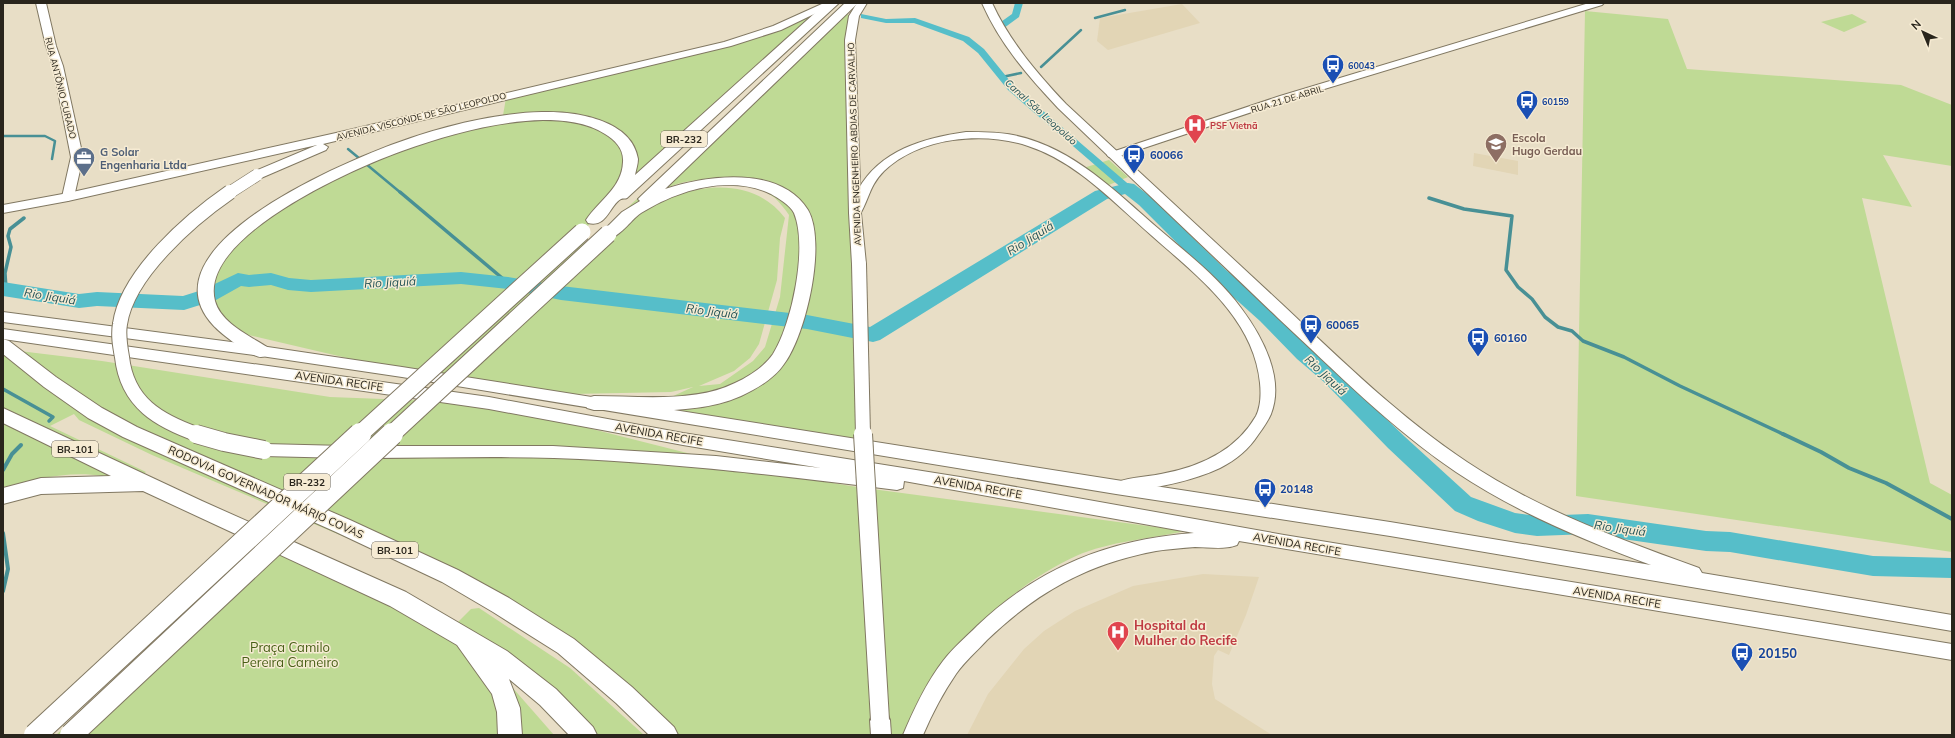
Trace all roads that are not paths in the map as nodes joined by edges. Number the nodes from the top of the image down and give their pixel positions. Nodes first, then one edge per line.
1 (41, 3) edge
2 (832, 3) edge
3 (852, 3) edge
4 (862, 3) edge
5 (987, 3) edge
6 (1599, 3) edge
7 (376, 127) junction
8 (1113, 155) junction
9 (68, 197) junction
10 (3, 209) edge
11 (633, 210) junction
12 (856, 213) junction
13 (588, 226) junction
14 (3, 316) edge
15 (3, 334) edge
16 (3, 345) edge
17 (261, 351) junction
18 (594, 403) junction
19 (3, 415) edge
20 (147, 483) junction
21 (1116, 487) junction
22 (3, 496) edge
23 (1149, 518) junction
24 (1284, 542) junction
25 (1738, 588) junction
26 (1952, 623) edge
27 (461, 635) junction
28 (1952, 652) edge
29 (880, 728) edge
30 (35, 735) edge
31 (71, 735) edge
32 (510, 735) edge
33 (585, 735) edge
34 (666, 735) edge
35 (913, 735) edge

1 - 9 street, RUA ANTÔNIO CURADO
2 - 7 main road, AVENIDA VISCONDE DE SÃO LEOPOLDO
2 - 13 highway, BR-232
3 - 11 highway, BR-232
4 - 12 main road, AVENIDA ENGENHEIRO ABDIAS DE CARVALHO
5 - 8 main road
6 - 8 street, RUA 21 DE ABRIL
7 - 9 main road, AVENIDA VISCONDE DE SÃO LEOPOLDO
7 - 23 main road, bridge
8 - 25 main road
9 - 10 main road, AVENIDA VISCONDE DE SÃO LEOPOLDO
11 - 18 highway
11 - 31 highway, BR-232, bridge
12 - 21 street
12 - 29 main road, AVENIDA ENGENHEIRO ABDIAS DE CARVALHO, bridge
13 - 17 highway
13 - 30 highway, BR-232, bridge
14 - 17 main road, AVENIDA RECIFE
15 - 23 main road, AVENIDA RECIFE
16 - 34 highway, RODOVIA GOVERNADOR MÁRIO COVAS / BR-101
17 - 18 main road, AVENIDA RECIFE
18 - 21 main road, AVENIDA RECIFE
19 - 20 highway, BR-101
20 - 22 highway
20 - 27 highway, BR-101
21 - 25 main road, AVENIDA RECIFE
23 - 24 main road, AVENIDA RECIFE
24 - 28 main road, AVENIDA RECIFE
24 - 35 main road
25 - 26 main road, AVENIDA RECIFE
27 - 32 highway
27 - 33 highway, BR-101

